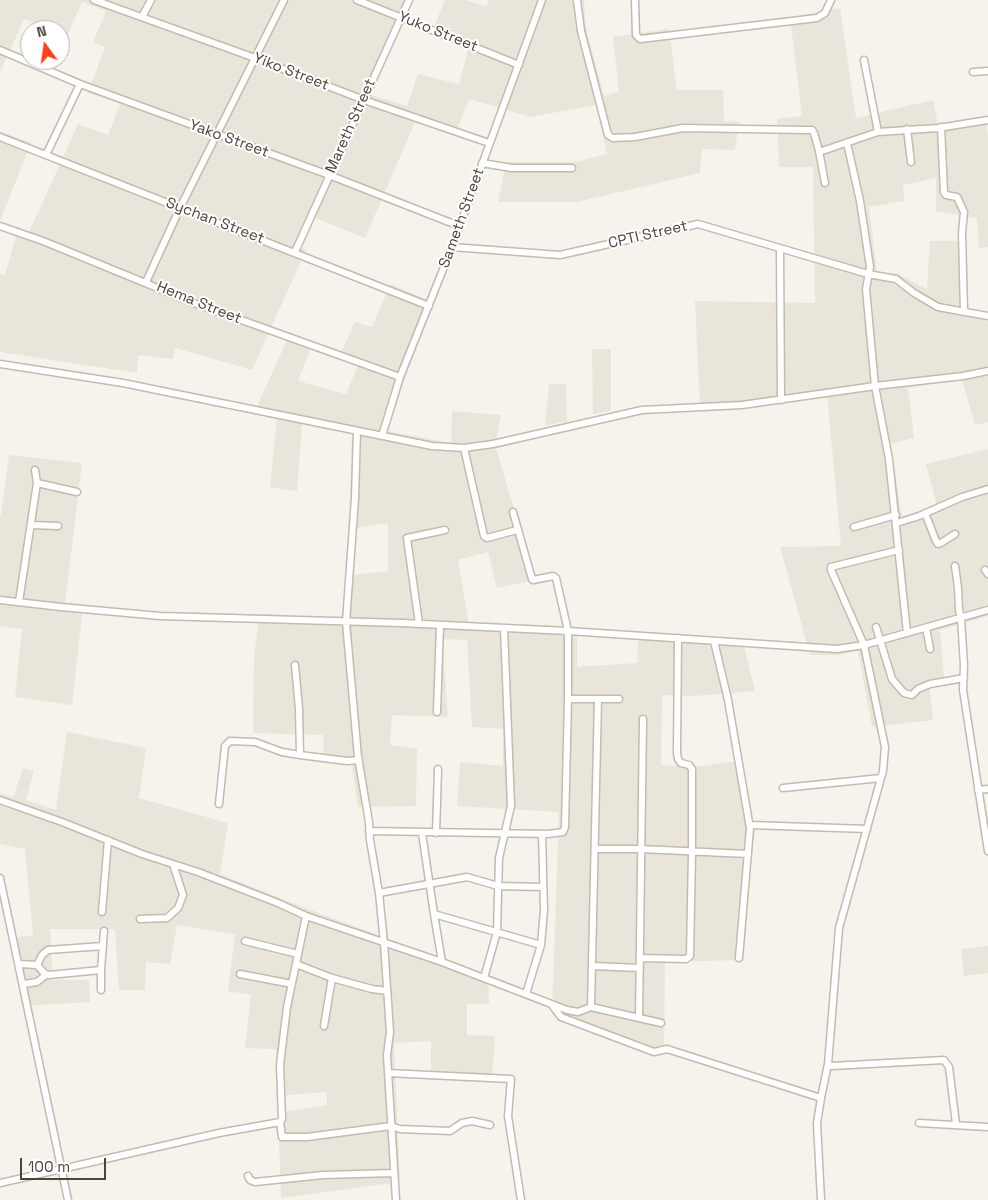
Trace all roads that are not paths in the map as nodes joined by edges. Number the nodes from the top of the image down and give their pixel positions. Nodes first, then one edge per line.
1 (94, 0) edge
2 (151, 0) edge
3 (284, 0) edge
4 (357, 0) edge
5 (409, 0) edge
6 (542, 0) edge
7 (577, 0) edge
8 (635, 0) edge
9 (831, 0) edge
10 (142, 17) junction
11 (400, 17) junction
12 (0, 50) edge
13 (255, 58) junction
14 (864, 60) dead end
15 (519, 65) junction
16 (988, 71) edge
17 (972, 72) dead end
18 (80, 84) junction
19 (364, 100) junction
20 (988, 120) edge
21 (941, 127) junction
22 (907, 129) junction
23 (878, 132) junction
24 (217, 135) junction
25 (0, 137) edge
26 (489, 143) junction
27 (847, 143) junction
28 (819, 151) junction
29 (46, 155) junction
30 (911, 162) dead end
31 (482, 163) junction
32 (572, 168) dead end
33 (329, 175) junction
34 (825, 183) dead end
35 (180, 208) junction
36 (0, 226) edge
37 (459, 226) junction
38 (452, 247) junction
39 (780, 249) junction
40 (294, 252) junction
41 (868, 274) junction
42 (146, 282) junction
43 (429, 306) junction
44 (964, 312) junction
45 (988, 316) edge
46 (0, 364) edge
47 (988, 371) edge
48 (400, 377) junction
49 (876, 386) junction
50 (781, 400) junction
51 (356, 431) junction
52 (382, 436) junction
53 (464, 448) junction
54 (35, 470) dead end
55 (37, 483) junction
56 (988, 489) edge
57 (77, 492) dead end
58 (513, 512) dead end
59 (925, 513) junction
60 (896, 516) junction
61 (897, 524) junction
62 (31, 525) junction
63 (58, 526) dead end
64 (854, 526) dead end
65 (445, 530) dead end
66 (517, 530) junction
67 (954, 534) dead end
68 (899, 550) junction
69 (955, 566) dead end
70 (0, 600) edge
71 (20, 602) junction
72 (988, 610) edge
73 (962, 618) junction
74 (346, 622) junction
75 (418, 624) junction
76 (440, 625) junction
77 (876, 627) dead end
78 (504, 628) junction
79 (926, 628) junction
80 (568, 631) junction
81 (907, 633) junction
82 (678, 638) junction
83 (714, 640) junction
84 (880, 641) junction
85 (864, 645) junction
86 (930, 649) dead end
87 (294, 666) dead end
88 (964, 678) junction
89 (568, 699) junction
90 (598, 699) junction
91 (619, 699) dead end
92 (437, 712) dead end
93 (643, 719) dead end
94 (300, 755) junction
95 (359, 760) junction
96 (438, 769) dead end
97 (881, 778) junction
98 (783, 788) dead end
99 (988, 789) edge
100 (978, 790) junction
101 (0, 800) edge
102 (219, 804) dead end
103 (750, 825) junction
104 (867, 829) junction
105 (369, 831) junction
106 (422, 833) junction
107 (436, 833) junction
108 (505, 834) junction
109 (542, 834) junction
110 (108, 840) junction
111 (595, 849) junction
112 (641, 849) junction
113 (988, 851) edge
114 (692, 852) junction
115 (748, 854) junction
116 (173, 864) junction
117 (0, 878) edge
118 (430, 884) junction
119 (498, 886) junction
120 (543, 887) junction
121 (379, 893) junction
122 (102, 912) dead end
123 (434, 914) junction
124 (306, 916) junction
125 (140, 919) dead end
126 (104, 931) dead end
127 (497, 932) junction
128 (244, 941) dead end
129 (384, 944) junction
130 (541, 945) junction
131 (103, 946) junction
132 (298, 954) junction
133 (640, 958) junction
134 (739, 958) dead end
135 (442, 962) junction
136 (20, 964) junction
137 (296, 964) junction
138 (37, 965) junction
139 (592, 966) junction
140 (640, 968) junction
141 (101, 970) junction
142 (240, 974) dead end
143 (46, 975) junction
144 (332, 978) junction
145 (484, 978) junction
146 (24, 984) junction
147 (292, 984) junction
148 (101, 990) dead end
149 (387, 991) junction
150 (526, 994) junction
151 (551, 1004) junction
152 (590, 1007) junction
153 (639, 1017) junction
154 (660, 1023) dead end
155 (324, 1026) dead end
156 (828, 1064) junction
157 (388, 1073) junction
158 (821, 1098) junction
159 (280, 1122) junction
160 (919, 1123) dead end
161 (956, 1124) junction
162 (490, 1125) dead end
163 (391, 1126) junction
164 (988, 1127) edge
165 (61, 1168) junction
166 (394, 1173) junction
167 (248, 1176) dead end
168 (0, 1183) edge
169 (68, 1200) edge
170 (396, 1200) edge
171 (521, 1200) edge
172 (821, 1200) edge

1 - 10 street, Yiko Street
2 - 10 street
3 - 13 street
4 - 11 street, Yuko Street
5 - 11 street, Mareth Street
6 - 15 street, Sameth Street
7 - 28 street
8 - 9 street
10 - 13 street, Yiko Street
11 - 15 street, Yuko Street
11 - 19 street, Mareth Street
12 - 18 street, Yako Street
13 - 19 street, Yiko Street
13 - 24 street
14 - 23 street
15 - 26 street, Sameth Street
16 - 17 street
18 - 24 street, Yako Street
18 - 29 street
19 - 26 street, Yiko Street
19 - 33 street, Mareth Street
20 - 21 street
21 - 22 street
21 - 44 street
22 - 23 street
22 - 30 street
23 - 27 street
24 - 33 street, Yako Street
24 - 35 street
25 - 29 street, Sychan Street
26 - 31 street, Sameth Street
27 - 28 street
27 - 41 street
28 - 34 street
29 - 35 street, Sychan Street
31 - 32 street
31 - 37 street, Sameth Street
33 - 37 street, Yako Street
33 - 40 street, Mareth Street
35 - 40 street, Sychan Street
35 - 42 street
36 - 42 street, Hema Street
37 - 38 street, Sameth Street
38 - 39 street, CPTI Street
38 - 43 street, Sameth Street
39 - 41 street, CPTI Street
39 - 50 street
40 - 43 street, Sychan Street
41 - 44 street, CPTI Street
41 - 49 street
42 - 48 street, Hema Street
43 - 48 street, Sameth Street
44 - 45 street, CPTI Street
46 - 51 street
47 - 49 street
48 - 52 street, Sameth Street
49 - 50 street
49 - 60 street
50 - 53 street
51 - 52 street
51 - 74 street
52 - 53 street
53 - 66 street
54 - 55 street
55 - 57 street
55 - 62 street
56 - 59 street
58 - 66 street
59 - 61 street
59 - 67 street
60 - 61 street
60 - 64 street
61 - 68 street
62 - 63 street
62 - 71 street
65 - 75 street
66 - 80 street
68 - 81 street
68 - 85 street
69 - 73 street
70 - 71 street
71 - 74 street
72 - 73 street
73 - 79 street
73 - 88 street
74 - 75 street
74 - 95 street
75 - 76 street
76 - 78 street
76 - 92 street
77 - 84 street
78 - 80 street
78 - 108 street
79 - 81 street
79 - 86 street
80 - 82 street
80 - 89 street
81 - 84 street
82 - 83 street
82 - 114 street
83 - 85 street
83 - 103 street
84 - 85 street
84 - 88 street
85 - 97 street
87 - 94 street
88 - 100 street
89 - 90 street
89 - 109 street
90 - 91 street
90 - 111 street
93 - 112 street
94 - 95 street
94 - 102 street
95 - 105 street
96 - 107 street
97 - 98 street
97 - 104 street
99 - 100 street
100 - 113 street
101 - 110 street
103 - 104 street
103 - 115 street
104 - 156 street
105 - 106 street
105 - 121 street
106 - 107 street
106 - 118 street
107 - 108 street
108 - 109 street
108 - 119 street
109 - 120 street
110 - 116 street
110 - 122 street
111 - 112 street
111 - 139 street
112 - 114 street
112 - 133 street
114 - 115 street
114 - 133 street
115 - 134 street
116 - 124 street
116 - 125 street
117 - 136 street
118 - 119 street
118 - 121 street
118 - 123 street
119 - 120 street
119 - 127 street
120 - 130 street
121 - 129 street
123 - 127 street
123 - 135 street
124 - 129 street
124 - 132 street
126 - 131 street
127 - 130 street
127 - 145 street
128 - 132 street
129 - 135 street
129 - 149 street
130 - 150 street
131 - 138 street
131 - 141 street
132 - 137 street
133 - 140 street
135 - 145 street
136 - 138 street
136 - 146 street
137 - 144 street
137 - 147 street
138 - 143 street
139 - 140 street
139 - 152 street
140 - 153 street
141 - 143 street
141 - 148 street
142 - 147 street
143 - 146 street
144 - 149 street
144 - 155 street
145 - 150 street
146 - 165 street
147 - 159 street
149 - 157 street
150 - 151 street
151 - 152 street
151 - 158 street
152 - 153 street
153 - 154 street
156 - 158 street
156 - 161 street
157 - 163 street
157 - 171 street
158 - 172 street
159 - 163 street
159 - 165 street
160 - 161 street
161 - 164 street
162 - 163 street
163 - 166 street
165 - 168 street
165 - 169 street
166 - 167 street
166 - 170 street

